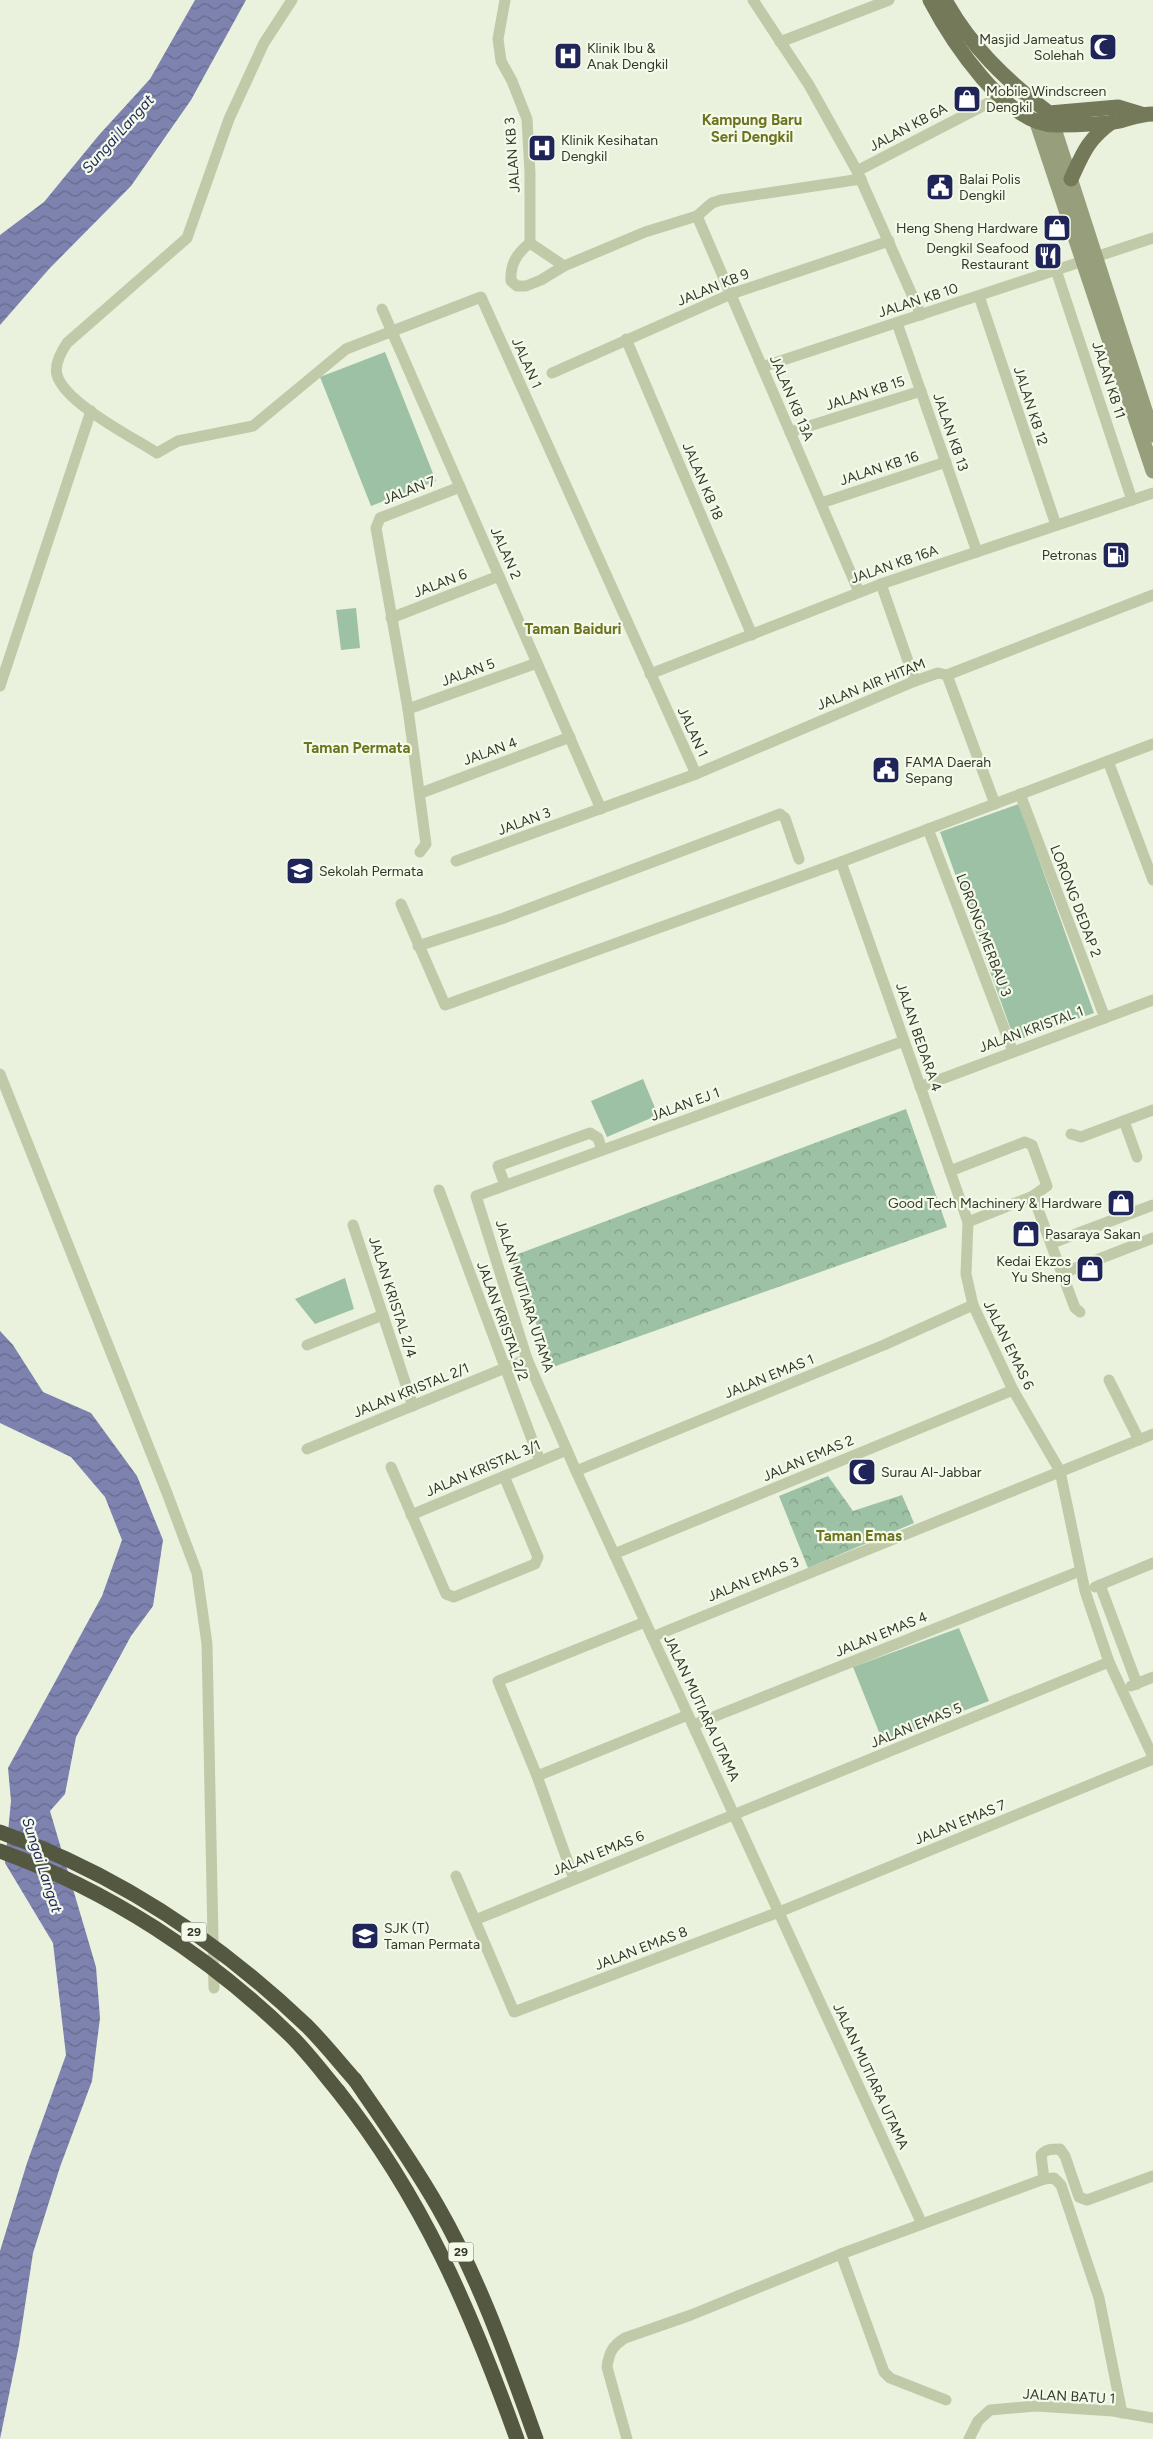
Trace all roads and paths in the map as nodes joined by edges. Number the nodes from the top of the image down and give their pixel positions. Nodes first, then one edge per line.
1 (292, 0) edge
2 (505, 0) edge
3 (752, 0) edge
4 (889, 0) edge
5 (930, 0) edge
6 (945, 0) edge
7 (780, 42) junction
8 (1000, 96) junction
9 (1147, 114) edge
10 (1051, 119) junction
11 (1113, 121) junction
12 (1037, 123) junction
13 (859, 175) junction
14 (1071, 179) junction
15 (697, 216) junction
16 (1153, 238) edge
17 (889, 241) junction
18 (530, 243) junction
19 (1090, 259) junction
20 (564, 266) junction
21 (1056, 270) junction
22 (731, 294) junction
23 (979, 296) junction
24 (382, 309) dead end
25 (921, 315) junction
26 (897, 322) junction
27 (392, 332) junction
28 (626, 339) junction
29 (762, 367) junction
30 (552, 373) dead end
31 (921, 391) junction
32 (91, 411) junction
33 (790, 432) junction
34 (1153, 435) edge
35 (946, 462) junction
36 (1153, 471) edge
37 (460, 487) junction
38 (1153, 493) edge
39 (1132, 500) junction
40 (821, 503) junction
41 (1056, 525) junction
42 (977, 552) junction
43 (499, 576) junction
44 (880, 584) junction
45 (859, 592) junction
46 (1153, 595) edge
47 (391, 618) junction
48 (752, 635) junction
49 (537, 663) junction
50 (650, 674) junction
51 (947, 675) junction
52 (915, 681) junction
53 (0, 686) edge
54 (408, 709) junction
55 (570, 737) junction
56 (1153, 744) edge
57 (1108, 761) junction
58 (696, 774) junction
59 (421, 793) junction
60 (1020, 794) junction
61 (995, 804) junction
62 (601, 809) junction
63 (928, 829) junction
64 (420, 852) dead end
65 (799, 859) dead end
66 (456, 861) dead end
67 (841, 862) junction
68 (1153, 880) edge
69 (401, 904) dead end
70 (418, 946) junction
71 (1153, 1000) edge
72 (1105, 1018) junction
73 (904, 1042) junction
74 (1012, 1052) junction
75 (0, 1074) edge
76 (920, 1086) junction
77 (1153, 1110) edge
78 (1124, 1120) junction
79 (1071, 1134) dead end
80 (602, 1150) junction
81 (1137, 1157) dead end
82 (950, 1172) junction
83 (505, 1185) junction
84 (439, 1190) dead end
85 (476, 1196) joint
86 (1033, 1196) junction
87 (1153, 1205) edge
88 (968, 1222) junction
89 (353, 1225) dead end
90 (1153, 1238) edge
91 (1052, 1243) junction
92 (1063, 1274) junction
93 (973, 1305) junction
94 (1080, 1312) dead end
95 (383, 1315) junction
96 (307, 1345) dead end
97 (527, 1359) junction
98 (504, 1369) junction
99 (1109, 1380) dead end
100 (1013, 1390) junction
101 (413, 1406) junction
102 (1153, 1434) edge
103 (1138, 1440) junction
104 (307, 1449) dead end
105 (567, 1450) junction
106 (540, 1461) junction
107 (391, 1467) dead end
108 (576, 1471) junction
109 (1060, 1471) junction
110 (504, 1476) junction
111 (411, 1514) junction
112 (614, 1554) junction
113 (1153, 1563) edge
114 (1080, 1571) junction
115 (1100, 1585) junction
116 (1085, 1592) junction
117 (646, 1622) junction
118 (652, 1637) junction
119 (1109, 1662) junction
120 (1153, 1677) edge
121 (1137, 1684) junction
122 (1122, 1690) junction
123 (691, 1720) junction
124 (1153, 1758) edge
125 (537, 1776) junction
126 (733, 1813) junction
127 (0, 1832) edge
128 (0, 1851) edge
129 (456, 1876) dead end
130 (574, 1879) junction
131 (779, 1912) junction
132 (475, 1920) junction
133 (214, 1988) dead end
134 (1153, 2176) edge
135 (1044, 2179) junction
136 (922, 2224) junction
137 (841, 2254) junction
138 (946, 2400) dead end
139 (1122, 2413) junction
140 (1153, 2418) edge
141 (517, 2439) edge
142 (536, 2439) edge
143 (627, 2439) edge
144 (969, 2439) edge

1 - 32 street
2 - 18 street, JALAN KB 3
3 - 7 street
4 - 7 street
5 - 8 main road
6 - 10 main road
7 - 13 street
8 - 12 main road
8 - 13 street, JALAN KB 6A
9 - 10 main road
9 - 11 main road
10 - 11 main road
10 - 12 main road
10 - 14 main road
11 - 14 main road
12 - 19 main road
13 - 15 street, JALAN KB 6A
13 - 17 street
14 - 19 main road
15 - 20 street, JALAN KB 6A
15 - 22 street, JALAN KB 13A
16 - 19 street, JALAN KB 10
17 - 22 street, JALAN KB 9
17 - 25 street
18 - 20 street
18 - 20 street, JALAN KB 6A
19 - 21 street, JALAN KB 10
19 - 34 main road
19 - 36 main road
21 - 23 street, JALAN KB 10
21 - 39 street, JALAN KB 11
22 - 28 street, JALAN KB 9
22 - 29 street, JALAN KB 13A
23 - 25 street, JALAN KB 10
23 - 41 street, JALAN KB 12
24 - 27 street, JALAN 2
25 - 26 street, JALAN KB 10
26 - 29 street, JALAN KB 10
26 - 31 street, JALAN KB 13
27 - 32 street, JALAN 1
27 - 37 street, JALAN 2
27 - 50 street, JALAN 1
28 - 30 street, JALAN KB 9
28 - 48 street, JALAN KB 18
29 - 33 street, JALAN KB 13A
31 - 33 street, JALAN KB 15
31 - 35 street, JALAN KB 13
32 - 53 street
33 - 40 street, JALAN KB 13A
35 - 40 street, JALAN KB 16
35 - 42 street, JALAN KB 13
37 - 43 street, JALAN 2
37 - 47 street, JALAN 7
38 - 39 street, JALAN KB 16A
39 - 41 street, JALAN KB 16A
40 - 45 street, JALAN KB 13A
41 - 42 street, JALAN KB 16A
42 - 44 street, JALAN KB 16A
43 - 47 street, JALAN 6
43 - 49 street, JALAN 2
44 - 45 street, JALAN KB 16A
44 - 52 street
45 - 48 street, JALAN KB 16A
46 - 51 street, JALAN AIR HITAM
47 - 54 street
48 - 50 street, JALAN KB 16A
49 - 54 street, JALAN 5
49 - 55 street, JALAN 2
50 - 58 street, JALAN 1
51 - 52 street, JALAN AIR HITAM
51 - 61 street
52 - 58 street, JALAN AIR HITAM
54 - 59 street
55 - 59 street, JALAN 4
55 - 62 street, JALAN 2
56 - 57 street
57 - 60 street
57 - 68 street
58 - 62 street, JALAN AIR HITAM
59 - 64 street
60 - 61 street
60 - 72 street, LORONG DEDAP 2
61 - 63 street
62 - 66 street, JALAN 3
63 - 67 street
63 - 74 street, LORONG MERBAU 3
65 - 70 street
67 - 70 street
67 - 73 street, JALAN BEDARA 4
69 - 70 street
71 - 72 street, JALAN KRISTAL 1
72 - 74 street, JALAN KRISTAL 1
73 - 76 street, JALAN BEDARA 4
73 - 80 street, JALAN EJ 1
74 - 76 street, JALAN KRISTAL 1
75 - 133 street
76 - 82 street, JALAN BEDARA 4
77 - 78 street
78 - 79 street
78 - 81 street
80 - 83 street, JALAN EJ 1
80 - 83 street
82 - 86 street
82 - 88 street, JALAN BEDARA 4
83 - 85 street, JALAN EJ 1
84 - 98 street, JALAN KRISTAL 2/2
85 - 97 street, JALAN MUTIARA UTAMA
86 - 88 street
86 - 91 street
87 - 91 street
88 - 93 street, JALAN EMAS 6
89 - 95 street, JALAN KRISTAL 2/4
90 - 92 street
91 - 92 street
92 - 94 street
93 - 100 street, JALAN EMAS 6
93 - 108 street, JALAN EMAS 1
95 - 96 street
95 - 101 street, JALAN KRISTAL 2/4
97 - 98 street, JALAN KRISTAL 2/1
97 - 105 street, JALAN MUTIARA UTAMA
98 - 101 street, JALAN KRISTAL 2/1
98 - 106 street, JALAN KRISTAL 2/2
99 - 103 street
100 - 109 street, JALAN EMAS 6
100 - 112 street, JALAN EMAS 2
101 - 104 street, JALAN KRISTAL 2/1
102 - 103 street
103 - 109 street
105 - 106 street, JALAN KRISTAL 3/1
105 - 108 street, JALAN MUTIARA UTAMA
106 - 110 street, JALAN KRISTAL 3/1
107 - 111 street
108 - 112 street, JALAN MUTIARA UTAMA
109 - 114 street, JALAN EMAS 6
109 - 118 street, JALAN EMAS 3
110 - 111 street, JALAN KRISTAL 3/1
110 - 111 street
112 - 117 street, JALAN MUTIARA UTAMA
113 - 115 street
114 - 116 street, JALAN EMAS 6
114 - 123 street, JALAN EMAS 4
115 - 116 street
115 - 121 street
116 - 119 street, JALAN EMAS 6
117 - 118 street, JALAN MUTIARA UTAMA
117 - 125 street
118 - 123 street, JALAN MUTIARA UTAMA
119 - 122 street, JALAN EMAS 6
119 - 126 street, JALAN EMAS 5
120 - 121 street
121 - 122 street
122 - 124 street, JALAN EMAS 6
123 - 125 street, JALAN EMAS 4
123 - 126 street, JALAN MUTIARA UTAMA
124 - 131 street, JALAN EMAS 7
125 - 130 street
126 - 130 street, JALAN EMAS 6
126 - 131 street, JALAN MUTIARA UTAMA
127 - 142 highway, 29, bridge
128 - 141 highway, 29, bridge
129 - 132 street
130 - 132 street, JALAN EMAS 6
131 - 132 street, JALAN EMAS 8
131 - 136 street, JALAN MUTIARA UTAMA
134 - 135 street
135 - 136 street
135 - 139 street
136 - 137 street
137 - 138 street
137 - 143 street
139 - 140 street, JALAN BATU 1
139 - 144 street, JALAN BATU 1

